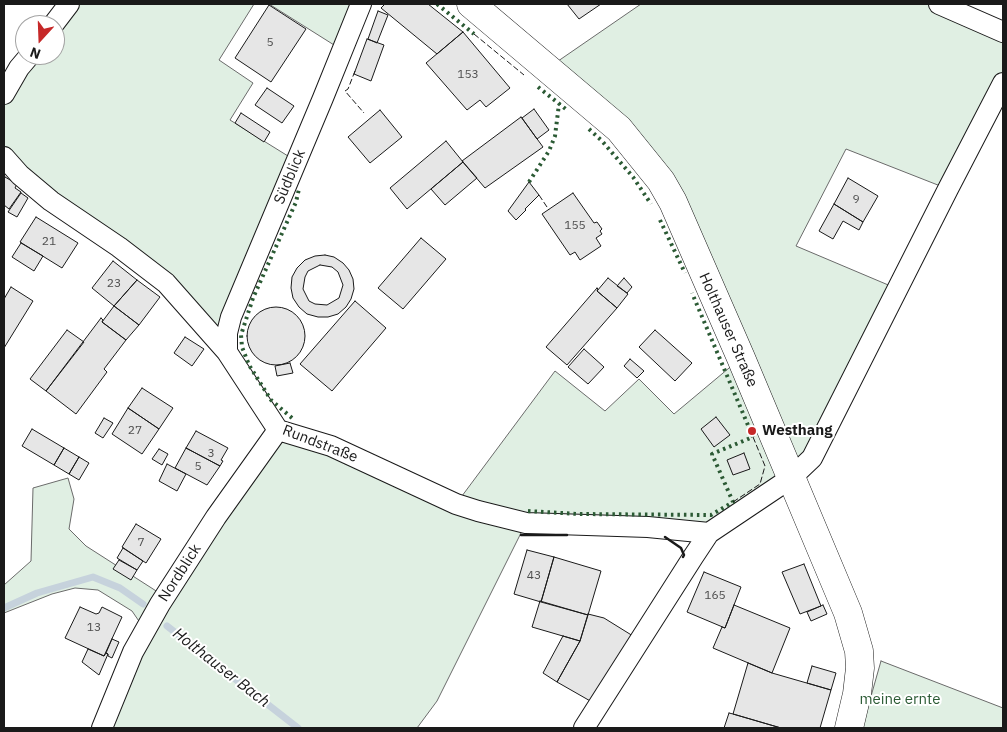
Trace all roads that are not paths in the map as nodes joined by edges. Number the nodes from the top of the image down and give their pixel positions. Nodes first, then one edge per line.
1 (69, 4) edge
2 (361, 4) edge
3 (471, 4) edge
4 (939, 4) edge
5 (61, 15) edge
6 (1003, 32) edge
7 (23, 65) edge
8 (1003, 83) edge
9 (4, 94) edge
10 (4, 157) edge
11 (227, 352) junction
12 (278, 430) junction
13 (791, 478) junction
14 (710, 533) junction
15 (102, 728) edge
16 (584, 728) edge
17 (848, 728) edge

1 - 5 street
2 - 11 street, Südblick
3 - 13 street, Holthauser Straße
4 - 6 street
7 - 9 street
8 - 13 street
10 - 11 street, Rundstraße
11 - 12 street, Rundstraße
12 - 14 street, Rundstraße
12 - 15 street, Nordblick
13 - 14 street
13 - 17 street, Holthauser Straße
14 - 16 street

